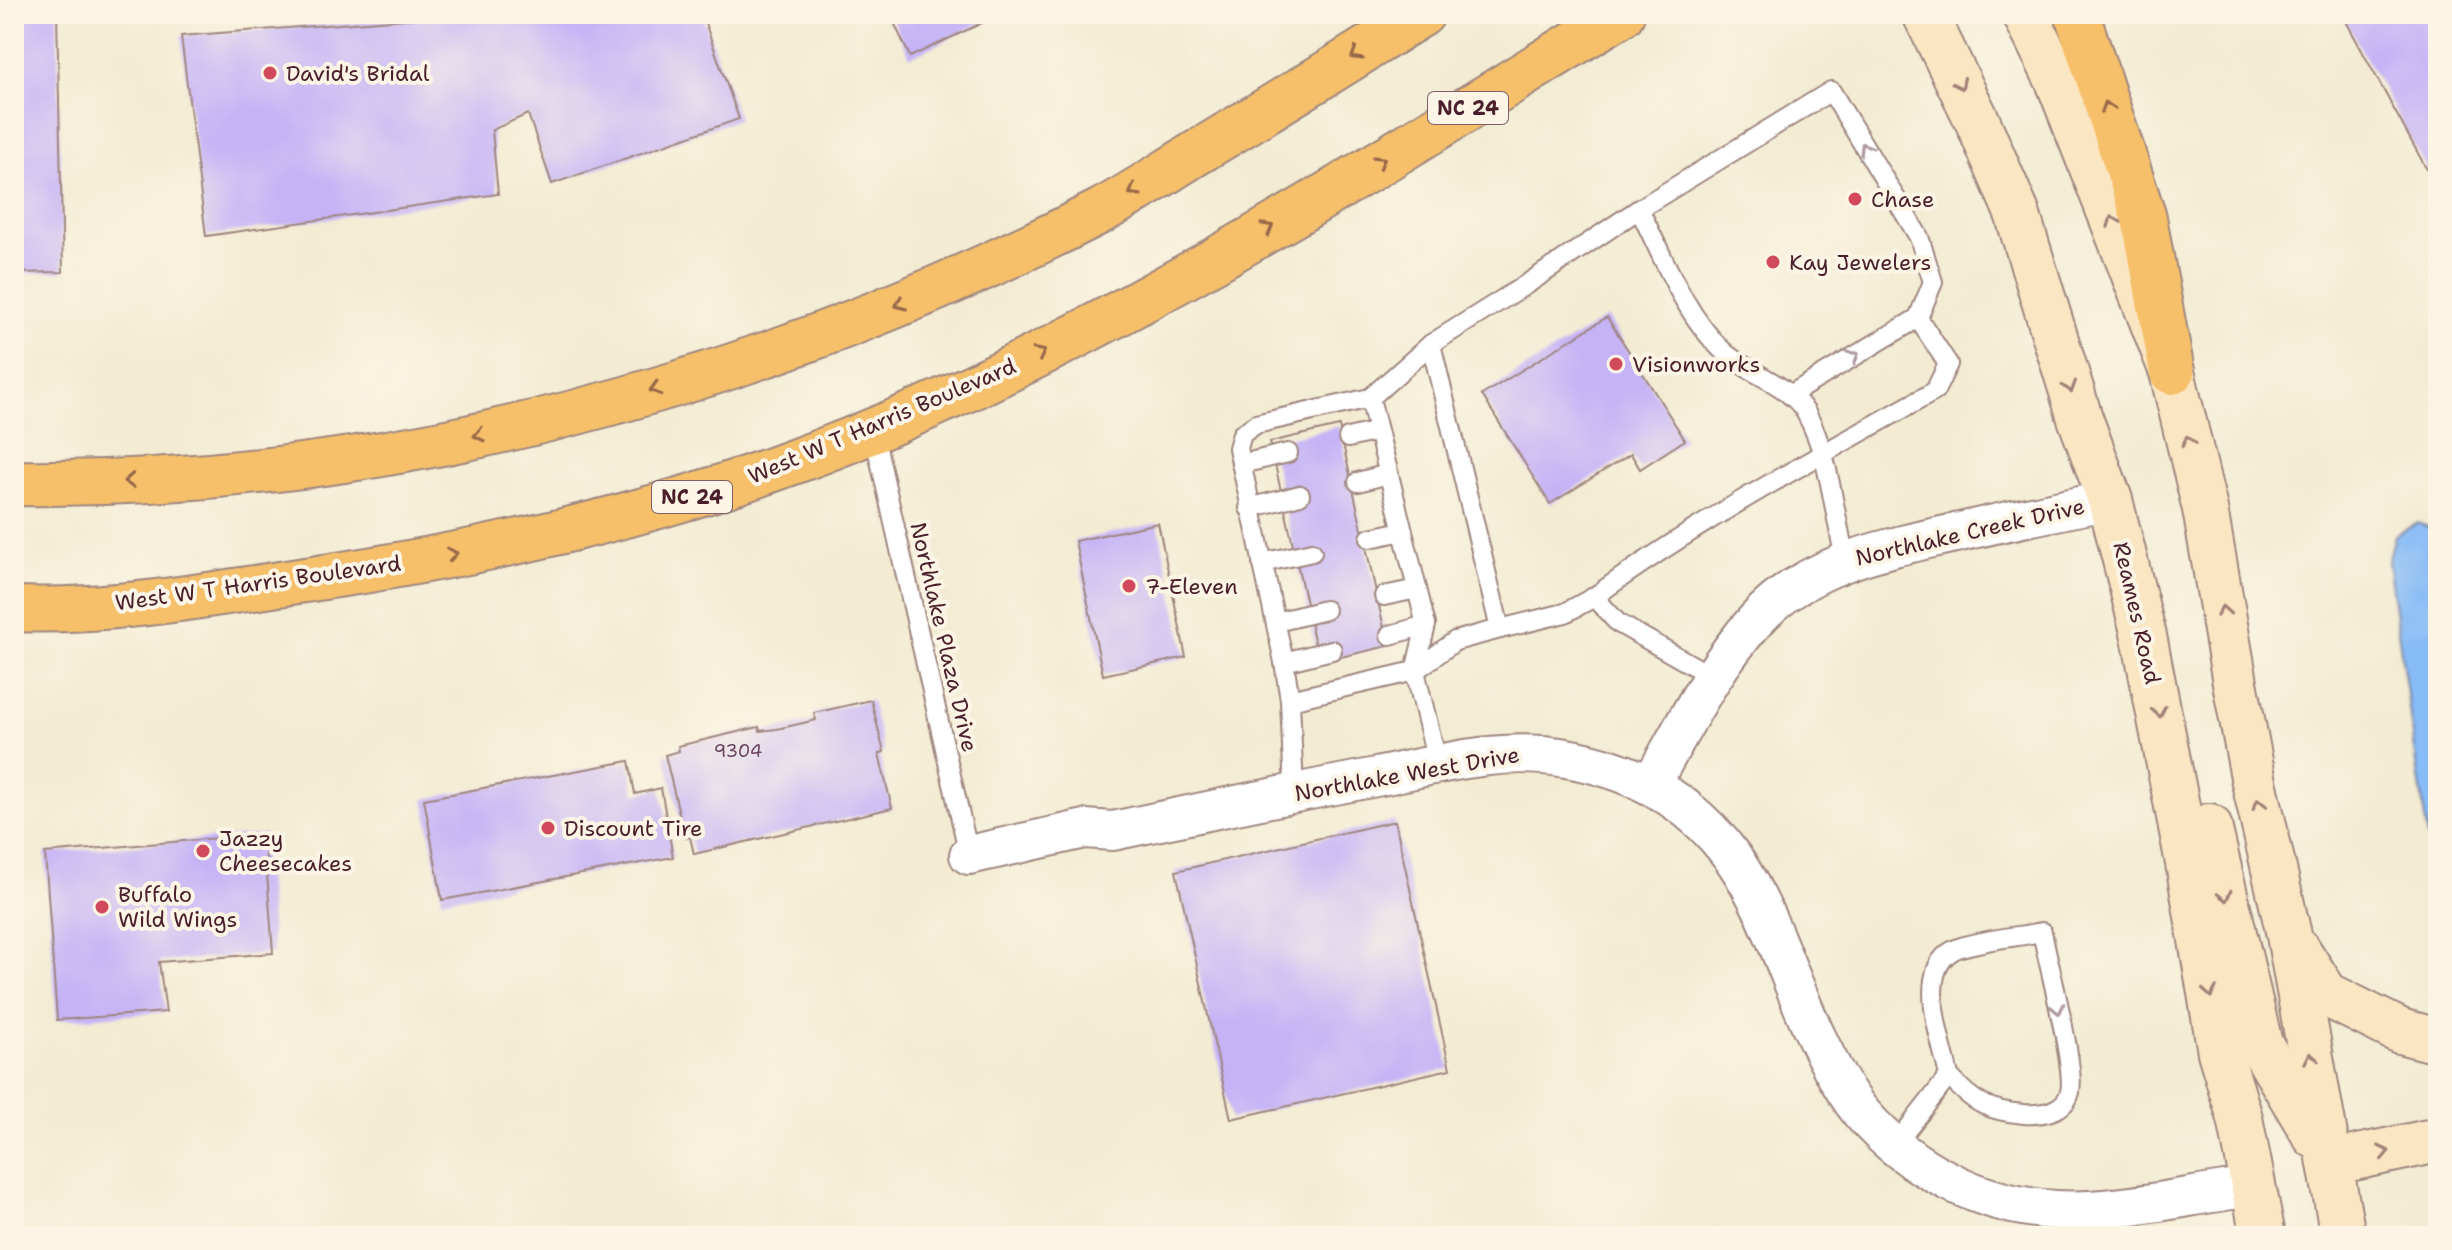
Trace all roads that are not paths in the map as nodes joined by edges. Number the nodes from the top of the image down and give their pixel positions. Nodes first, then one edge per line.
1 (1422, 14) edge
2 (1622, 14) edge
3 (1925, 14) edge
4 (2025, 14) edge
5 (2077, 14) edge
6 (1639, 209) junction
7 (1918, 318) junction
8 (1431, 344) junction
9 (2172, 372) junction
10 (1790, 395) junction
11 (1370, 398) junction
12 (873, 430) junction
13 (1378, 431) junction
14 (1348, 438) dead end
15 (1288, 453) dead end
16 (1824, 453) junction
17 (1241, 464) junction
18 (1388, 474) junction
19 (1358, 482) dead end
20 (14, 483) edge
21 (1300, 495) dead end
22 (2110, 500) junction
23 (1249, 508) junction
24 (1403, 531) junction
25 (1370, 538) dead end
26 (1312, 552) dead end
27 (1846, 561) junction
28 (1262, 563) junction
29 (1417, 589) junction
30 (1384, 596) dead end
31 (1594, 597) junction
32 (14, 609) edge
33 (1325, 610) dead end
34 (1276, 622) junction
35 (1426, 625) junction
36 (1500, 629) junction
37 (1390, 635) dead end
38 (1332, 650) dead end
39 (1284, 662) junction
40 (1415, 671) junction
41 (1713, 677) junction
42 (1290, 700) junction
43 (1438, 765) junction
44 (2172, 777) junction
45 (1651, 784) junction
46 (1294, 793) junction
47 (969, 855) joint
48 (2289, 935) junction
49 (2438, 1041) edge
50 (1949, 1076) junction
51 (2438, 1140) edge
52 (1895, 1145) junction
53 (2330, 1163) junction
54 (2254, 1187) junction
55 (2263, 1236) edge
56 (2286, 1236) edge
57 (2343, 1236) edge

1 -> 20 main road
12 -> 2 main road, West W T Harris Boulevard / NC 24
3 -> 22 main road, Reames Road
9 -> 4 main road
9 -> 5 main road
7 -> 6 lane
6 - 8 lane
6 - 10 lane
10 -> 7 lane
7 - 16 lane
8 - 11 lane
8 - 36 lane
48 -> 9 main road
10 - 16 lane
11 - 13 lane
11 - 17 lane
32 -> 12 main road, West W T Harris Boulevard / NC 24
12 - 47 lane, Northlake Plaza Drive
13 - 14 lane
13 - 18 lane
15 - 17 lane
16 - 27 lane
16 - 31 lane
17 - 23 lane
18 - 19 lane
18 - 24 lane
21 - 23 lane
22 - 27 street, Northlake Creek Drive
22 -> 44 main road, Reames Road
23 - 28 lane
24 - 25 lane
24 - 29 lane
26 - 28 lane
27 - 41 street, Northlake Creek Drive
28 - 34 lane
29 - 30 lane
29 - 35 lane
31 - 36 lane
31 - 41 lane
33 - 34 lane
34 - 39 lane
35 - 37 lane
35 - 40 lane
36 - 40 lane
38 - 39 lane
39 - 42 lane
40 - 42 lane
40 - 43 lane
41 - 45 street, Northlake Creek Drive
42 - 46 lane
43 - 45 street, Northlake West Drive
43 - 46 street, Northlake West Drive
44 -> 53 main road
44 -> 54 main road, Reames Road
45 - 52 street, Northlake West Drive
46 - 47 street, Northlake West Drive
48 - 49 main road
53 -> 48 main road
50 -> 50 lane
50 - 52 lane
53 -> 51 main road
52 - 54 street, Northlake West Drive
53 - 57 main road
54 - 55 main road, Reames Road
54 - 56 main road

